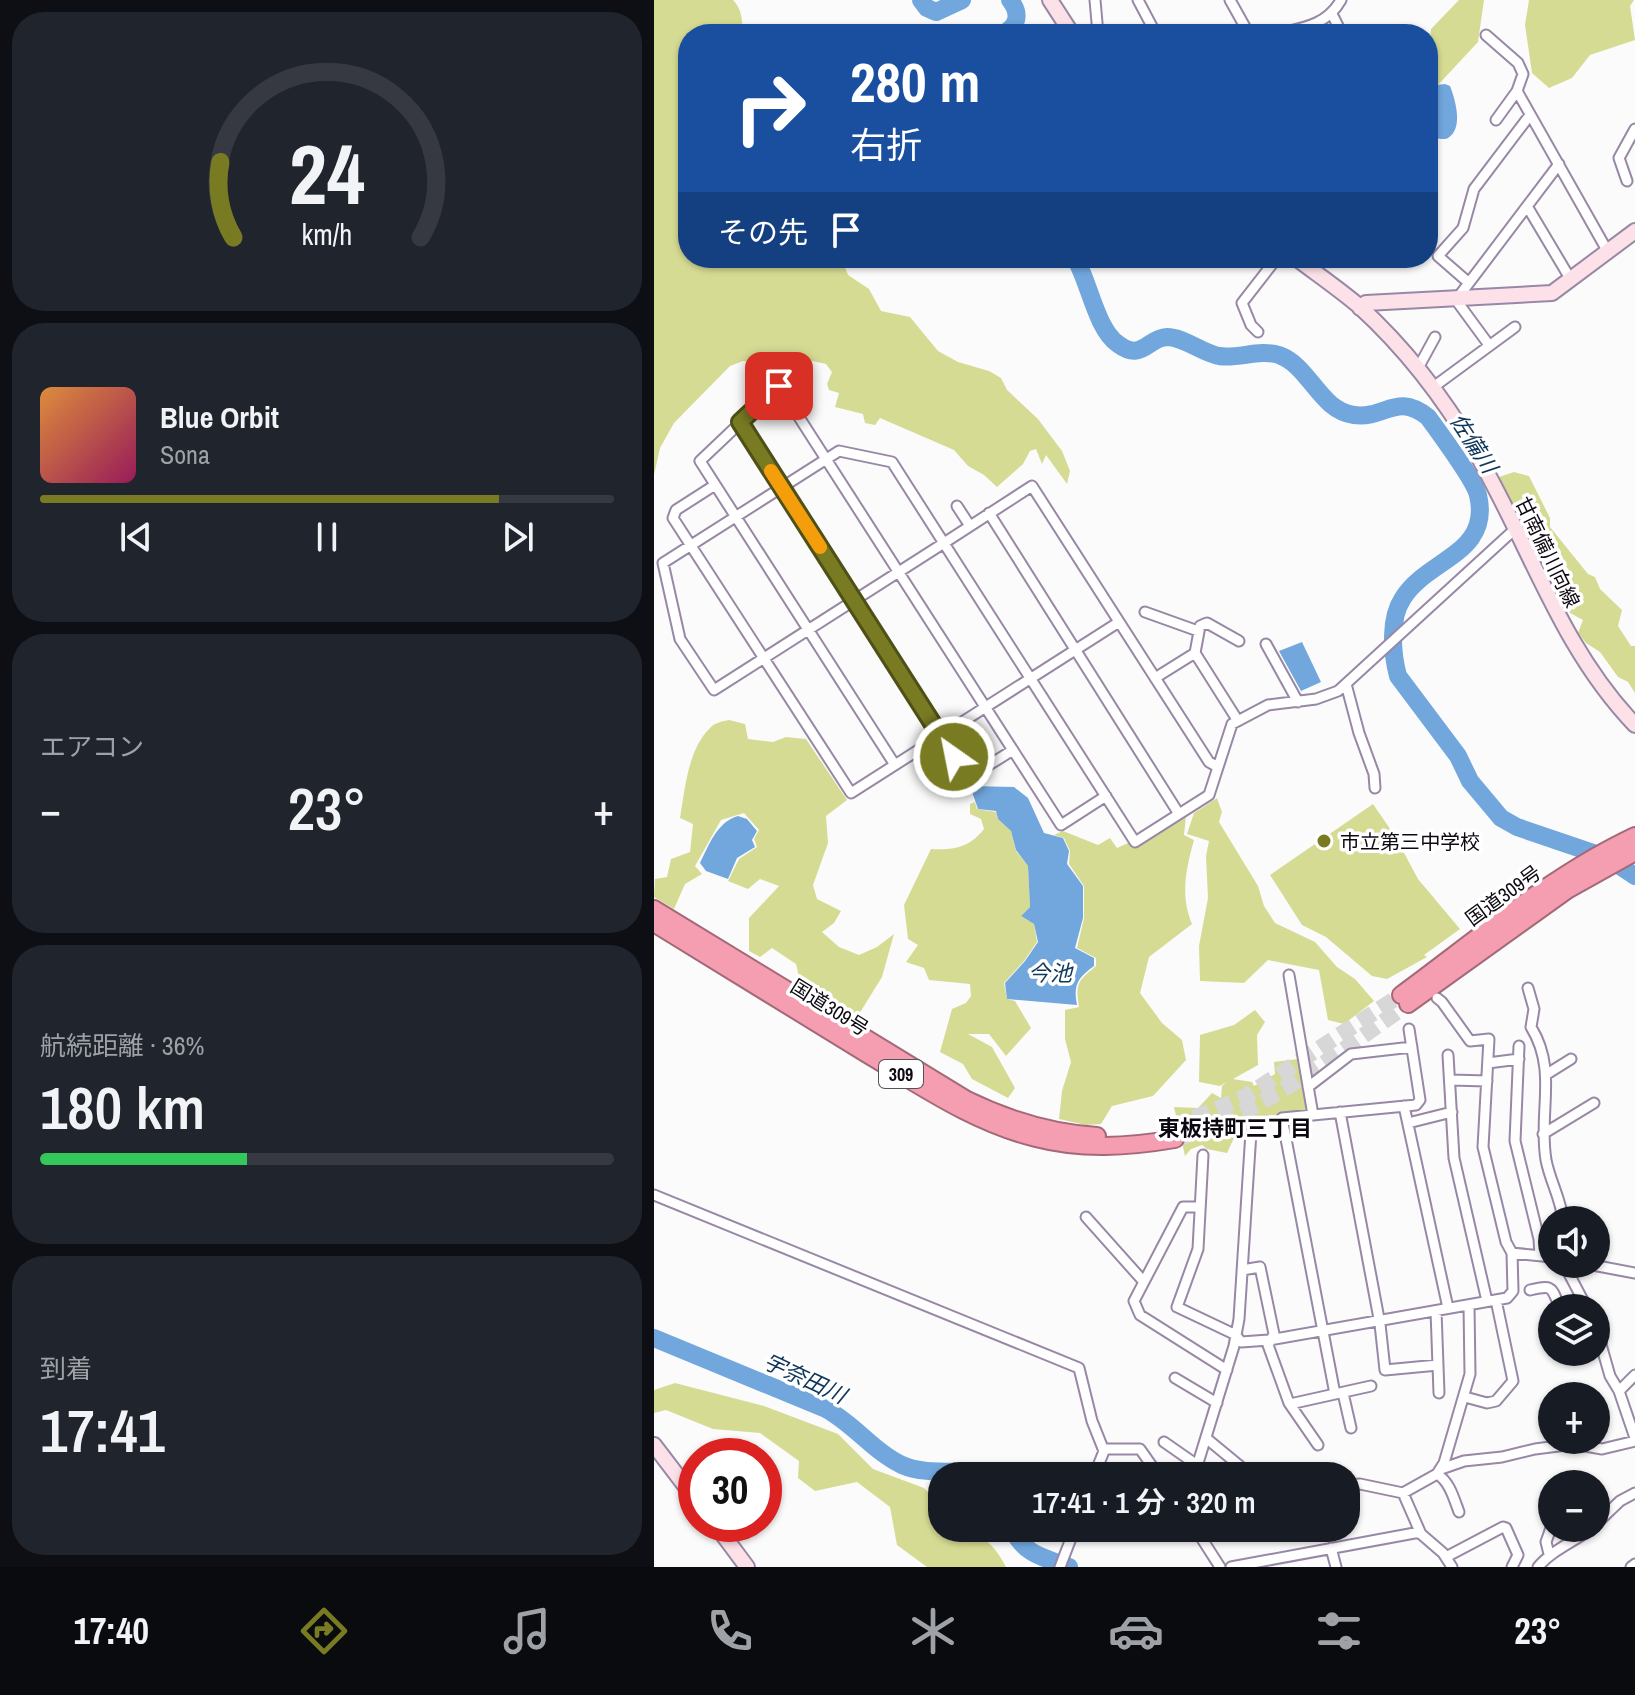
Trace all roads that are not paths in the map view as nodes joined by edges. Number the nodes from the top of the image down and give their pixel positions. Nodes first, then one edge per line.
1 (1050, 0) edge
2 (1095, 0) edge
3 (1138, 0) edge
4 (1230, 0) edge
5 (1341, 0) edge
6 (1332, 14) junction
7 (1066, 24) edge
8 (1097, 24) edge
9 (1151, 24) edge
10 (1243, 24) edge
11 (1314, 24) edge
12 (1337, 24) edge
13 (1486, 35) dead end
14 (1517, 91) junction
15 (1530, 115) junction
16 (1496, 120) dead end
17 (1635, 129) edge
18 (1559, 164) junction
19 (1627, 181) dead end
20 (1527, 206) junction
21 (1635, 231) edge
22 (1608, 252) junction
23 (1269, 268) edge
24 (1309, 268) edge
25 (1571, 280) junction
26 (1469, 283) junction
27 (1458, 298) junction
28 (1360, 308) junction
29 (1515, 327) dead end
30 (1258, 332) dead end
31 (1435, 337) dead end
32 (1489, 345) junction
33 (1417, 370) junction
34 (1432, 388) junction
35 (740, 422) junction
36 (827, 458) junction
37 (715, 485) junction
38 (782, 487) junction
39 (957, 506) dead end
40 (989, 513) junction
41 (736, 517) junction
42 (970, 526) junction
43 (1515, 529) junction
44 (944, 543) junction
45 (691, 546) junction
46 (899, 571) junction
47 (854, 600) junction
48 (1145, 612) dead end
49 (1119, 622) junction
50 (808, 629) junction
51 (1198, 631) junction
52 (1239, 641) dead end
53 (1266, 644) dead end
54 (1075, 650) junction
55 (1195, 653) junction
56 (763, 658) junction
57 (1031, 678) junction
58 (1155, 678) junction
59 (1346, 684) junction
60 (1298, 702) junction
61 (985, 707) junction
62 (1238, 721) junction
63 (1635, 725) edge
64 (941, 736) junction
65 (1013, 750) junction
66 (895, 765) junction
67 (1218, 767) junction
68 (1375, 788) dead end
69 (1106, 796) junction
70 (1179, 814) junction
71 (1635, 836) edge
72 (1635, 852) edge
73 (1559, 887) junction
74 (654, 909) edge
75 (654, 923) edge
76 (1289, 975) dead end
77 (1528, 988) dead end
78 (1437, 998) dead end
79 (1404, 1000) tunnel mouth
80 (1409, 1029) dead end
81 (1519, 1046) dead end
82 (1412, 1047) junction
83 (1448, 1055) dead end
84 (1519, 1059) junction
85 (1571, 1059) dead end
86 (1488, 1063) junction
87 (1547, 1074) junction
88 (1451, 1080) junction
89 (1487, 1081) junction
90 (1308, 1087) junction
91 (1594, 1103) dead end
92 (1404, 1106) junction
93 (1340, 1112) junction
94 (1452, 1112) junction
95 (1313, 1115) junction
96 (1408, 1123) junction
97 (1251, 1132) dead end
98 (1543, 1134) junction
99 (1203, 1155) dead end
100 (654, 1195) edge
101 (1559, 1206) edge
102 (1199, 1207) junction
103 (1086, 1217) dead end
104 (1538, 1235) edge
105 (1512, 1253) junction
106 (1538, 1255) edge
107 (1610, 1268) edge
108 (1242, 1270) junction
109 (1635, 1273) edge
110 (1144, 1282) junction
111 (1530, 1290) dead end
112 (1554, 1294) edge
113 (1492, 1301) junction
114 (1469, 1305) junction
115 (1448, 1308) junction
116 (1436, 1311) junction
117 (1379, 1321) junction
118 (1323, 1331) junction
119 (1236, 1335) junction
120 (1270, 1340) junction
121 (1438, 1365) junction
122 (1606, 1366) edge
123 (1227, 1370) junction
124 (1635, 1375) edge
125 (1175, 1378) dead end
126 (1371, 1386) dead end
127 (1619, 1391) junction
128 (1339, 1393) junction
129 (1439, 1393) dead end
130 (1465, 1397) junction
131 (1217, 1403) junction
132 (1290, 1404) junction
133 (1351, 1428) dead end
134 (1206, 1438) junction
135 (1635, 1439) edge
136 (1164, 1442) dead end
137 (654, 1445) edge
138 (1318, 1445) dead end
139 (1610, 1447) edge
140 (1538, 1448) edge
141 (1103, 1449) junction
142 (1099, 1462) edge
143 (1149, 1462) edge
144 (1193, 1462) edge
145 (1198, 1462) edge
146 (1235, 1462) edge
147 (1439, 1471) junction
148 (678, 1476) edge
149 (1360, 1484) edge
150 (1403, 1493) junction
151 (1635, 1493) edge
152 (1610, 1511) edge
153 (1459, 1512) dead end
154 (1420, 1532) junction
155 (728, 1542) edge
156 (1070, 1542) edge
157 (1204, 1542) edge
158 (1546, 1542) edge
159 (1572, 1542) edge
160 (1331, 1548) junction
161 (1549, 1554) junction
162 (1446, 1557) junction
163 (1062, 1563) edge
164 (1253, 1565) edge
165 (747, 1567) edge
166 (1220, 1567) edge
167 (1231, 1567) edge
168 (1336, 1567) edge
169 (1452, 1567) edge
170 (1512, 1567) edge
171 (1538, 1567) edge

1 - 7 main road
2 - 8 street
3 - 9 street
4 - 10 street
5 - 6 street
6 - 11 street
6 - 12 street
13 - 14 street
14 - 15 street
14 - 16 street
15 - 18 street
15 - 26 street
17 - 19 street
18 - 20 street
18 - 22 street
20 - 25 street
20 - 26 street
21 - 22 main road
22 - 25 main road
23 - 30 street
24 - 28 main road, 甘南備川向線
25 - 27 main road
26 - 27 street
27 - 28 main road
27 - 32 street
28 - 33 main road, 甘南備川向線
29 - 32 street
31 - 33 street
32 - 34 street
33 - 34 main road, 甘南備川向線
34 - 43 main road, 甘南備川向線
35 - 36 street
35 - 37 street
35 - 38 street
36 - 38 street
36 - 44 street
36 - 46 street
37 - 41 street
37 - 45 street
38 - 41 street
38 - 47 street
39 - 42 street
40 - 42 street
40 - 49 street
40 - 54 street
41 - 45 street
41 - 50 street
42 - 44 street
43 - 59 street
43 - 63 main road, 甘南備川向線
44 - 46 street
44 - 57 street
45 - 56 street
45 - 56 street
46 - 47 street
46 - 61 street
47 - 50 street
47 - 64 street
48 - 51 street
49 - 54 street
49 - 58 street
50 - 56 street
50 - 66 street
51 - 52 street
51 - 55 street
53 - 60 street
54 - 57 street
54 - 70 street
55 - 58 street
55 - 62 street
56 - 66 street
57 - 61 street
57 - 69 street
58 - 67 street
59 - 60 street
59 - 68 street
60 - 62 street
61 - 64 street
61 - 65 street
62 - 67 street
64 - 65 street
64 - 66 street
65 - 69 street
67 - 70 street
69 - 70 street
71 - 73 highway, 国道309号
72 - 73 highway, 国道309号
73 - 79 highway, 国道309号
74 - 75 highway, 国道309号 / 309
76 - 90 street
77 - 87 street
78 - 86 street
80 - 82 street
81 - 84 street
82 - 90 street
82 - 92 street
83 - 88 street
84 - 86 street
84 - 104 street
85 - 87 street
86 - 89 street
87 - 98 street
88 - 89 street
88 - 94 street
89 - 105 street
90 - 95 street
91 - 98 street
92 - 93 street
92 - 96 street
93 - 95 street
93 - 117 street
94 - 96 street
94 - 113 street
95 - 118 street
96 - 115 street
97 - 108 street
98 - 101 street
99 - 102 street
100 - 141 street
102 - 110 street
102 - 119 street
103 - 110 street
105 - 106 street
105 - 113 street
107 - 109 street
108 - 119 street
108 - 120 street
110 - 123 street
111 - 112 street
113 - 114 street
113 - 130 street
114 - 115 street
114 - 130 street
115 - 116 street
116 - 117 street
116 - 121 street
117 - 118 street
117 - 121 street
118 - 120 street
118 - 128 street
119 - 120 street
119 - 123 street
120 - 132 street
121 - 129 street
122 - 127 street
123 - 131 street
124 - 127 street
125 - 131 street
126 - 128 street
127 - 135 street
128 - 132 street
128 - 133 street
130 - 147 street
131 - 134 street
132 - 138 street
134 - 145 street
134 - 146 street
135 - 139 street
136 - 144 street
137 - 148 main road
140 - 147 street
141 - 142 street
141 - 143 street
147 - 150 street
147 - 153 street
149 - 150 street
150 - 154 street
151 - 152 street
154 - 160 street
154 - 162 street
155 - 165 main road
156 - 163 street
157 - 166 street
158 - 161 street
159 - 161 street
160 - 164 street
160 - 168 street
161 - 171 street
162 - 169 street
162 - 170 street
164 - 167 street

